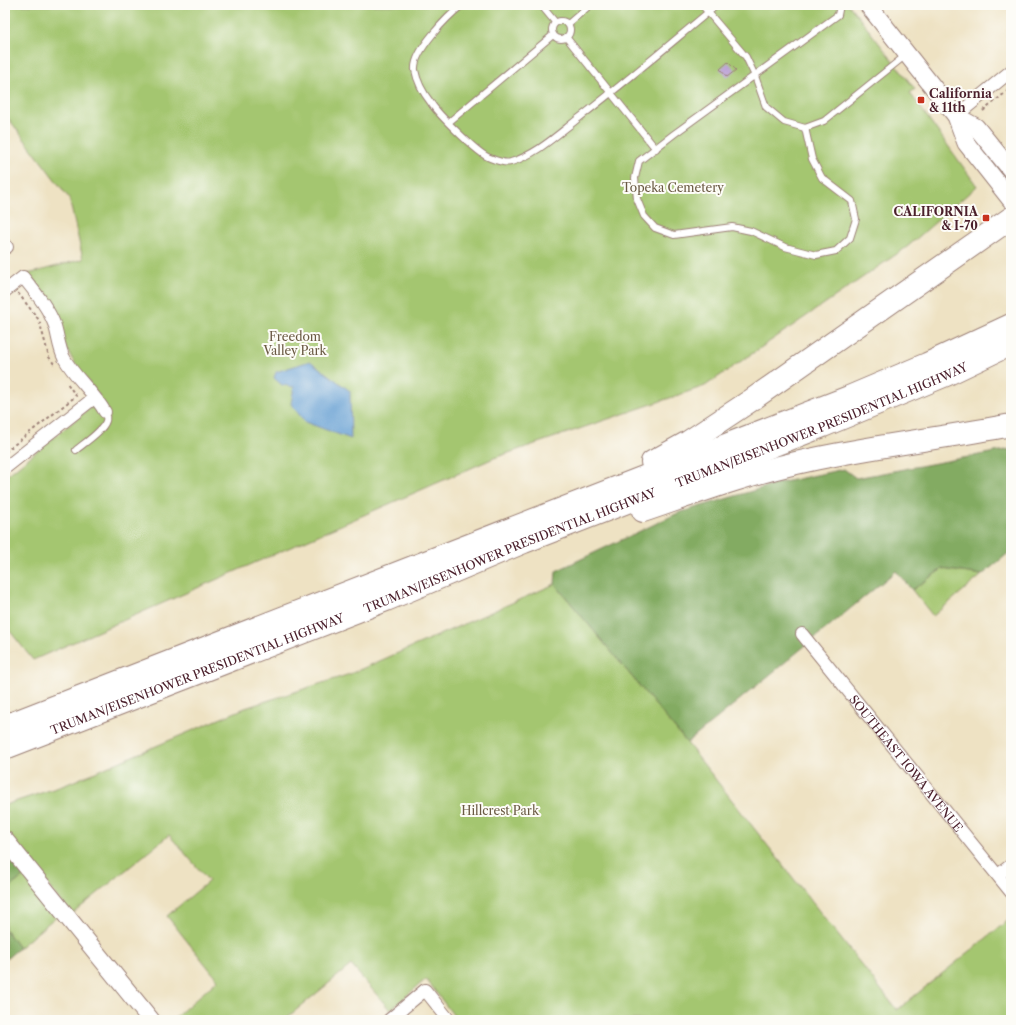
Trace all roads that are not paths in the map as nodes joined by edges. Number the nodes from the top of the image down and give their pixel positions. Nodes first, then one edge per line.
1 (462, 5) edge
2 (541, 5) edge
3 (590, 5) edge
4 (702, 5) edge
5 (717, 5) edge
6 (840, 5) edge
7 (868, 5) edge
8 (708, 12) junction
9 (555, 22) junction
10 (568, 24) junction
11 (553, 35) junction
12 (566, 37) junction
13 (907, 54) junction
14 (1011, 71) edge
15 (755, 76) junction
16 (612, 93) junction
17 (956, 116) junction
18 (449, 122) junction
19 (805, 128) junction
20 (656, 149) junction
21 (1011, 170) edge
22 (1011, 200) edge
23 (1011, 218) edge
24 (9, 294) edge
25 (1011, 325) edge
26 (1011, 344) edge
27 (94, 398) junction
28 (105, 412) joint
29 (1011, 425) edge
30 (76, 450) dead end
31 (5, 468) edge
32 (608, 492) junction
33 (386, 600) junction
34 (802, 634) dead end
35 (5, 726) edge
36 (5, 748) edge
37 (5, 840) edge
38 (1011, 865) edge
39 (998, 876) junction
40 (1011, 892) edge
41 (151, 1020) edge
42 (389, 1020) edge
43 (449, 1020) edge

1 - 18 lane
2 - 9 lane
3 - 10 lane
4 - 8 lane
5 - 8 lane
6 - 15 lane
7 - 13 main road
8 - 15 lane
8 - 16 lane
9 - 10 lane
9 - 11 lane
10 - 12 lane
11 - 12 lane
11 - 18 lane
12 - 16 lane
13 - 17 main road
13 - 19 lane
14 - 17 street
15 - 19 lane
15 - 20 lane
16 - 18 lane
16 - 20 lane
17 - 21 main road
17 - 22 main road
19 - 20 lane
23 - 32 highway
24 - 27 street
25 - 32 highway, TRUMAN/EISENHOWER PRESIDENTIAL HIGHWAY
26 - 33 highway, TRUMAN/EISENHOWER PRESIDENTIAL HIGHWAY
27 - 28 street
27 - 31 street
28 - 30 lane
29 - 33 highway
32 - 35 highway, TRUMAN/EISENHOWER PRESIDENTIAL HIGHWAY
33 - 36 highway, TRUMAN/EISENHOWER PRESIDENTIAL HIGHWAY
34 - 39 street, SOUTHEAST IOWA AVENUE
37 - 41 main road
38 - 39 street
39 - 40 street, SOUTHEAST IOWA AVENUE
42 - 43 street

